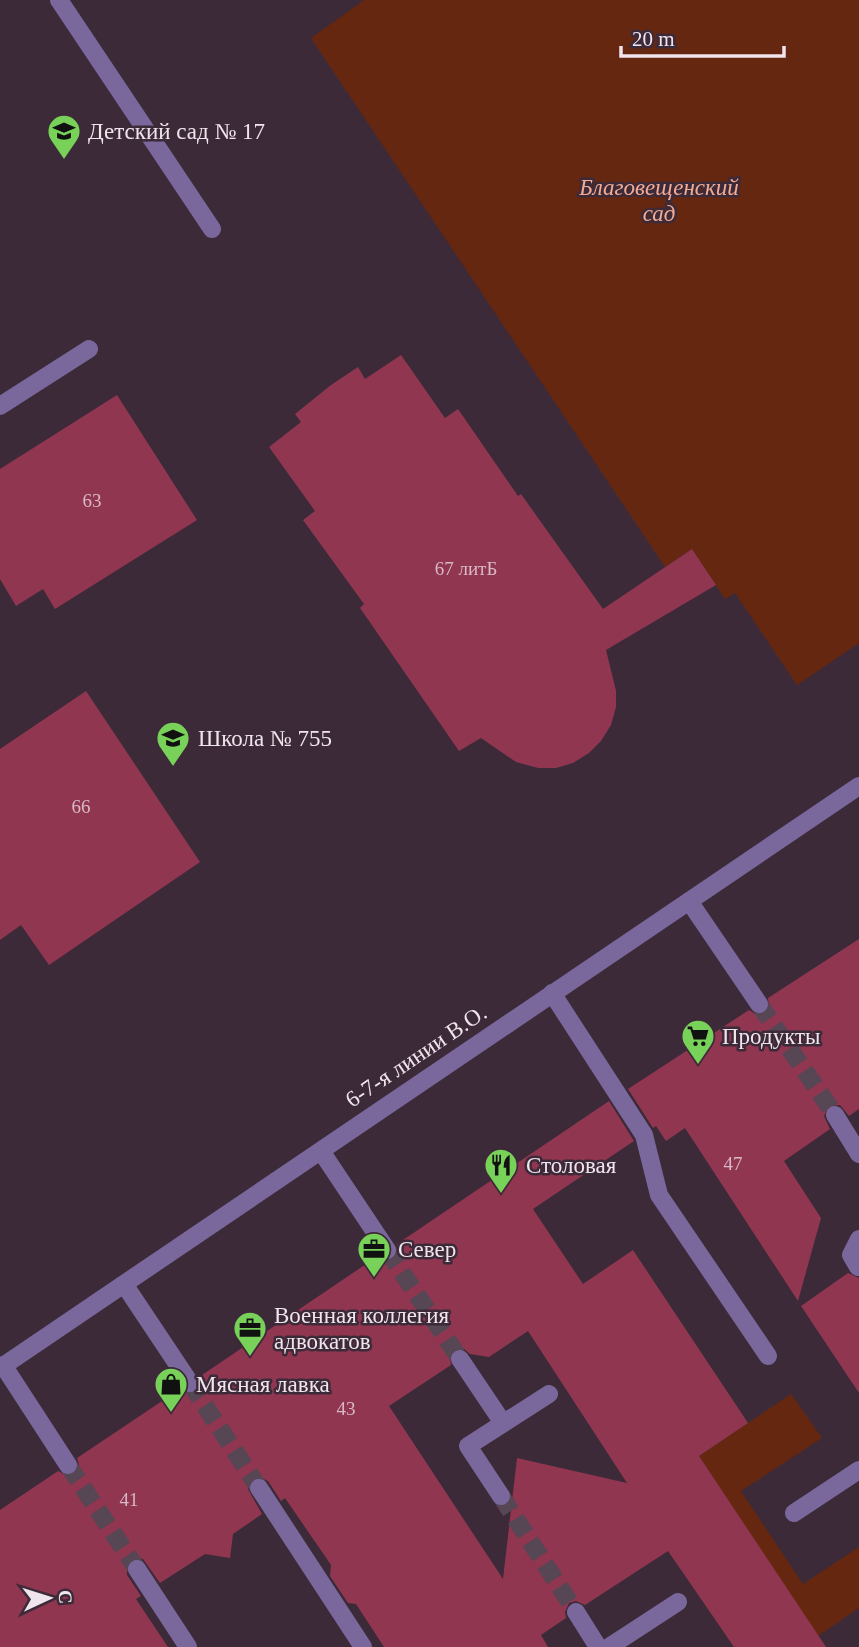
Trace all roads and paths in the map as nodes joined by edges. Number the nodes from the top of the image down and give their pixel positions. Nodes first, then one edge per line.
1 (60, 0) edge
2 (212, 229) dead end
3 (89, 349) dead end
4 (0, 406) edge
5 (859, 786) edge
6 (689, 901) junction
7 (551, 993) junction
8 (759, 1004) tunnel mouth
9 (835, 1115) tunnel mouth
10 (321, 1151) junction
11 (859, 1154) edge
12 (859, 1239) edge
13 (387, 1250) tunnel mouth
14 (858, 1267) edge
15 (124, 1284) junction
16 (768, 1356) dead end
17 (460, 1359) tunnel mouth
18 (2, 1367) edge
19 (190, 1383) tunnel mouth
20 (549, 1394) dead end
21 (503, 1423) junction
22 (68, 1465) tunnel mouth
23 (859, 1470) edge
24 (259, 1488) tunnel mouth
25 (501, 1496) tunnel mouth
26 (794, 1513) dead end
27 (137, 1569) tunnel mouth
28 (678, 1602) dead end
29 (576, 1612) tunnel mouth
30 (188, 1647) edge
31 (363, 1647) edge
32 (598, 1647) edge
33 (609, 1647) edge

1 - 2 street
3 - 4 street
5 - 6 street, 6-7-я линии В.О.
6 - 7 street, 6-7-я линии В.О.
6 - 8 street
7 - 10 street, 6-7-я линии В.О.
7 - 16 street
9 - 11 street
10 - 13 street
10 - 15 street, 6-7-я линии В.О.
12 - 14 street
15 - 18 street, 6-7-я линии В.О.
15 - 19 street
17 - 21 street
18 - 22 street
20 - 21 street
21 - 25 street
23 - 26 street
24 - 31 street
27 - 30 street
28 - 33 street
29 - 32 street

